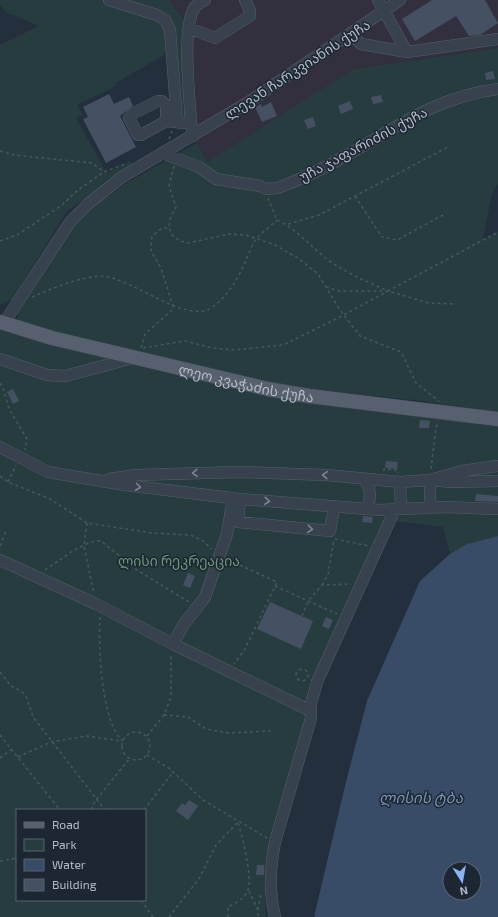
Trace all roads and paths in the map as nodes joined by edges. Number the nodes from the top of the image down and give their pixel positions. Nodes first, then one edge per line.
1 (109, 0) edge
2 (205, 0) edge
3 (245, 0) edge
4 (378, 0) edge
5 (400, 0) edge
6 (384, 11) junction
7 (189, 28) junction
8 (350, 34) junction
9 (498, 39) edge
10 (408, 52) junction
11 (498, 89) edge
12 (191, 124) junction
13 (193, 136) junction
14 (448, 147) dead end
15 (0, 151) edge
16 (162, 153) junction
17 (175, 156) junction
18 (266, 188) junction
19 (354, 196) junction
20 (443, 215) dead end
21 (277, 220) junction
22 (287, 225) junction
23 (169, 227) junction
24 (498, 232) edge
25 (256, 239) junction
26 (0, 241) edge
27 (326, 287) junction
28 (388, 291) junction
29 (456, 304) dead end
30 (15, 305) junction
31 (174, 306) junction
32 (344, 314) junction
33 (2, 322) edge
34 (166, 344) dead end
35 (137, 353) junction
36 (0, 359) edge
37 (0, 383) edge
38 (451, 412) junction
39 (498, 419) edge
40 (0, 447) edge
41 (22, 454) junction
42 (498, 466) edge
43 (384, 470) dead end
44 (0, 476) edge
45 (399, 477) junction
46 (431, 477) junction
47 (363, 479) junction
48 (100, 480) junction
49 (498, 481) edge
50 (8, 482) junction
51 (237, 499) junction
52 (334, 507) junction
53 (430, 508) junction
54 (363, 509) junction
55 (398, 509) junction
56 (498, 509) edge
57 (87, 523) junction
58 (6, 531) dead end
59 (332, 535) junction
60 (0, 546) edge
61 (84, 546) junction
62 (378, 547) junction
63 (220, 556) junction
64 (0, 560) edge
65 (36, 576) junction
66 (361, 584) junction
67 (322, 585) junction
68 (275, 586) junction
69 (309, 600) junction
70 (98, 606) junction
71 (198, 607) junction
72 (302, 616) dead end
73 (346, 618) junction
74 (173, 644) junction
75 (229, 671) junction
76 (0, 672) edge
77 (296, 676) joint
78 (311, 711) junction
79 (164, 715) junction
80 (271, 731) dead end
81 (0, 735) edge
82 (147, 736) junction
83 (123, 741) junction
84 (52, 742) junction
85 (12, 749) junction
86 (147, 755) junction
87 (18, 757) junction
88 (0, 758) edge
89 (129, 759) junction
90 (173, 772) junction
91 (96, 800) junction
92 (59, 809) edge
93 (92, 809) edge
94 (104, 809) edge
95 (145, 809) edge
96 (238, 822) junction
97 (275, 842) junction
98 (16, 858) edge
99 (0, 861) edge
100 (248, 890) junction
101 (142, 901) edge
102 (153, 917) edge
103 (169, 917) edge
104 (228, 917) edge
105 (258, 917) edge
106 (276, 917) edge

1 - 12 street
2 - 7 street
3 - 7 street
4 - 6 street
5 - 6 street, ლევან ჩარკვიანის ქუჩა
6 - 8 street, ლევან ჩარკვიანის ქუჩა
6 - 10 street
7 - 12 street
8 - 10 street
8 - 13 street, ლევან ჩარკვიანის ქუჩა
9 - 10 street
11 - 18 street, უჩა ჯაფარიძის ქუჩა
12 - 13 street
13 - 16 street, ლევან ჩარკვიანის ქუჩა
14 - 19 path
15 - 26 path
16 - 17 street, უჩა ჯაფარიძის ქუჩა
16 - 30 street, ლევან ჩარკვიანის ქუჩა
17 - 18 street, უჩა ჯაფარიძის ქუჩა
17 - 23 path
18 - 21 path
19 - 20 path
19 - 22 path
21 - 22 path
21 - 25 path
22 - 28 path
23 - 25 path
23 - 31 path
24 - 28 path
25 - 27 path
25 - 31 path
27 - 28 path
27 - 32 path
28 - 29 path
28 - 32 path
30 - 31 path
30 - 33 street, ლევან ჩარკვიანის ქუჩა
31 - 35 path
32 - 34 path
32 - 38 path
33 - 35 main road, ლეო კვაჭაძის ქუჩა
35 - 36 street
35 - 38 main road, ლეო კვაჭაძის ქუჩა
37 - 41 path
38 - 39 main road, ლეო კვაჭაძის ქუჩა
38 - 46 path
40 - 41 street
41 - 48 street
41 - 50 path
42 - 46 street
43 - 45 path
44 - 50 path
45 - 46 street
45 - 47 street
45 - 55 street
46 - 49 street
46 - 53 street
47 -> 48 street
47 - 54 street
48 -> 51 street
50 - 57 path
51 -> 52 street
51 -> 59 street
51 - 63 street
52 - 54 street
52 - 59 street
53 - 55 street
53 - 56 street
54 - 55 street
55 - 62 street
57 - 61 path
57 - 63 path
58 - 60 path
59 - 62 path
59 - 67 path
61 - 65 path
61 - 70 path
61 - 71 path
62 - 66 street
63 - 68 path
63 - 71 street
64 - 65 street
65 - 70 street
66 - 67 path
66 - 73 street
67 - 69 path
68 - 69 path
68 - 75 path
69 - 72 path
69 - 73 path
70 - 74 street
70 - 83 path
71 - 74 street
73 - 78 street
74 - 75 street
74 - 79 path
75 - 78 street
76 - 84 path
77 - 77 path
78 - 97 street
79 - 80 path
79 - 82 path
81 - 85 path
82 - 83 path
82 - 86 path
83 - 84 path
83 - 89 path
84 - 87 path
84 - 91 path
85 - 87 path
85 - 88 path
86 - 89 path
86 - 90 path
87 - 92 path
89 - 91 path
90 - 95 path
90 - 96 path
91 - 93 path
91 - 94 path
96 - 97 path
96 - 100 path
96 - 103 path
97 - 106 street
98 - 99 path
100 - 104 path
100 - 105 path
101 - 102 path

